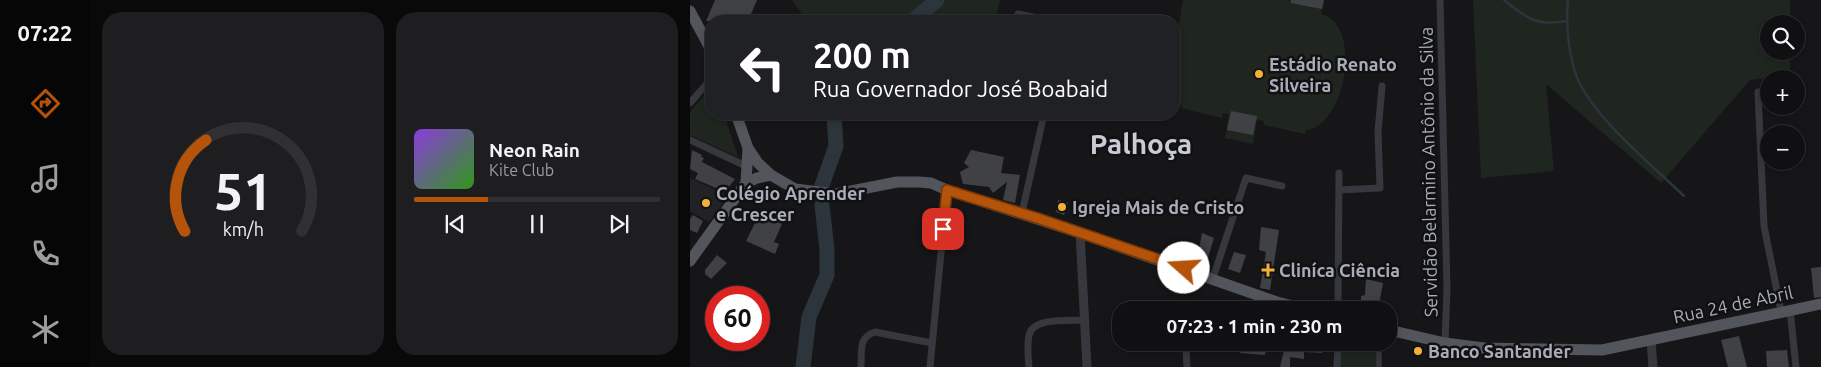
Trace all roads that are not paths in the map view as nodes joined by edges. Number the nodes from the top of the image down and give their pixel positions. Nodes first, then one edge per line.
1 (1440, 0) edge
2 (690, 11) edge
3 (1018, 14) dead end
4 (1023, 15) edge
5 (705, 39) edge
6 (705, 85) edge
7 (1382, 86) dead end
8 (1758, 92) dead end
9 (690, 103) edge
10 (738, 120) edge
11 (1043, 120) edge
12 (690, 140) edge
13 (748, 148) junction
14 (748, 167) junction
15 (1339, 173) dead end
16 (771, 175) junction
17 (746, 183) junction
18 (1282, 186) dead end
19 (947, 190) junction
20 (1339, 190) junction
21 (1022, 213) junction
22 (1080, 233) junction
23 (690, 261) edge
24 (1213, 278) junction
25 (1274, 301) edge
26 (1338, 301) edge
27 (1821, 304) edge
28 (1785, 310) junction
29 (1085, 320) junction
30 (1397, 332) edge
31 (1651, 339) junction
32 (932, 343) junction
33 (1445, 343) junction
34 (1186, 351) edge
35 (1338, 351) edge
36 (1379, 351) edge
37 (861, 367) edge
38 (930, 367) edge
39 (1028, 367) edge
40 (1087, 367) edge
41 (1187, 367) edge
42 (1337, 367) edge
43 (1379, 367) edge
44 (1653, 367) edge
45 (1796, 367) edge

1 - 33 street, Servidão Belarmino Antônio da Silva
2 - 5 main road
3 - 4 street
6 - 9 street
7 - 20 street
8 - 28 street
10 - 13 main road
11 - 21 street
12 - 14 street
13 - 14 main road
13 - 16 main road
14 - 17 main road
15 - 20 street
16 - 17 main road
16 - 19 main road
17 - 23 main road
18 - 24 street
19 - 21 main road
19 - 32 street
20 - 26 street
21 - 22 main road
22 - 24 main road
22 - 29 street
24 - 25 main road
27 - 28 main road, Rua 24 de Abril
28 - 31 main road, Rua 24 de Abril
28 - 45 street
29 - 39 street
29 - 40 street
30 - 33 main road, Rua 24 de Abril
31 - 33 main road, Rua 24 de Abril
31 - 44 street
32 - 37 street
32 - 38 street
34 - 41 street
35 - 42 street
36 - 43 street

